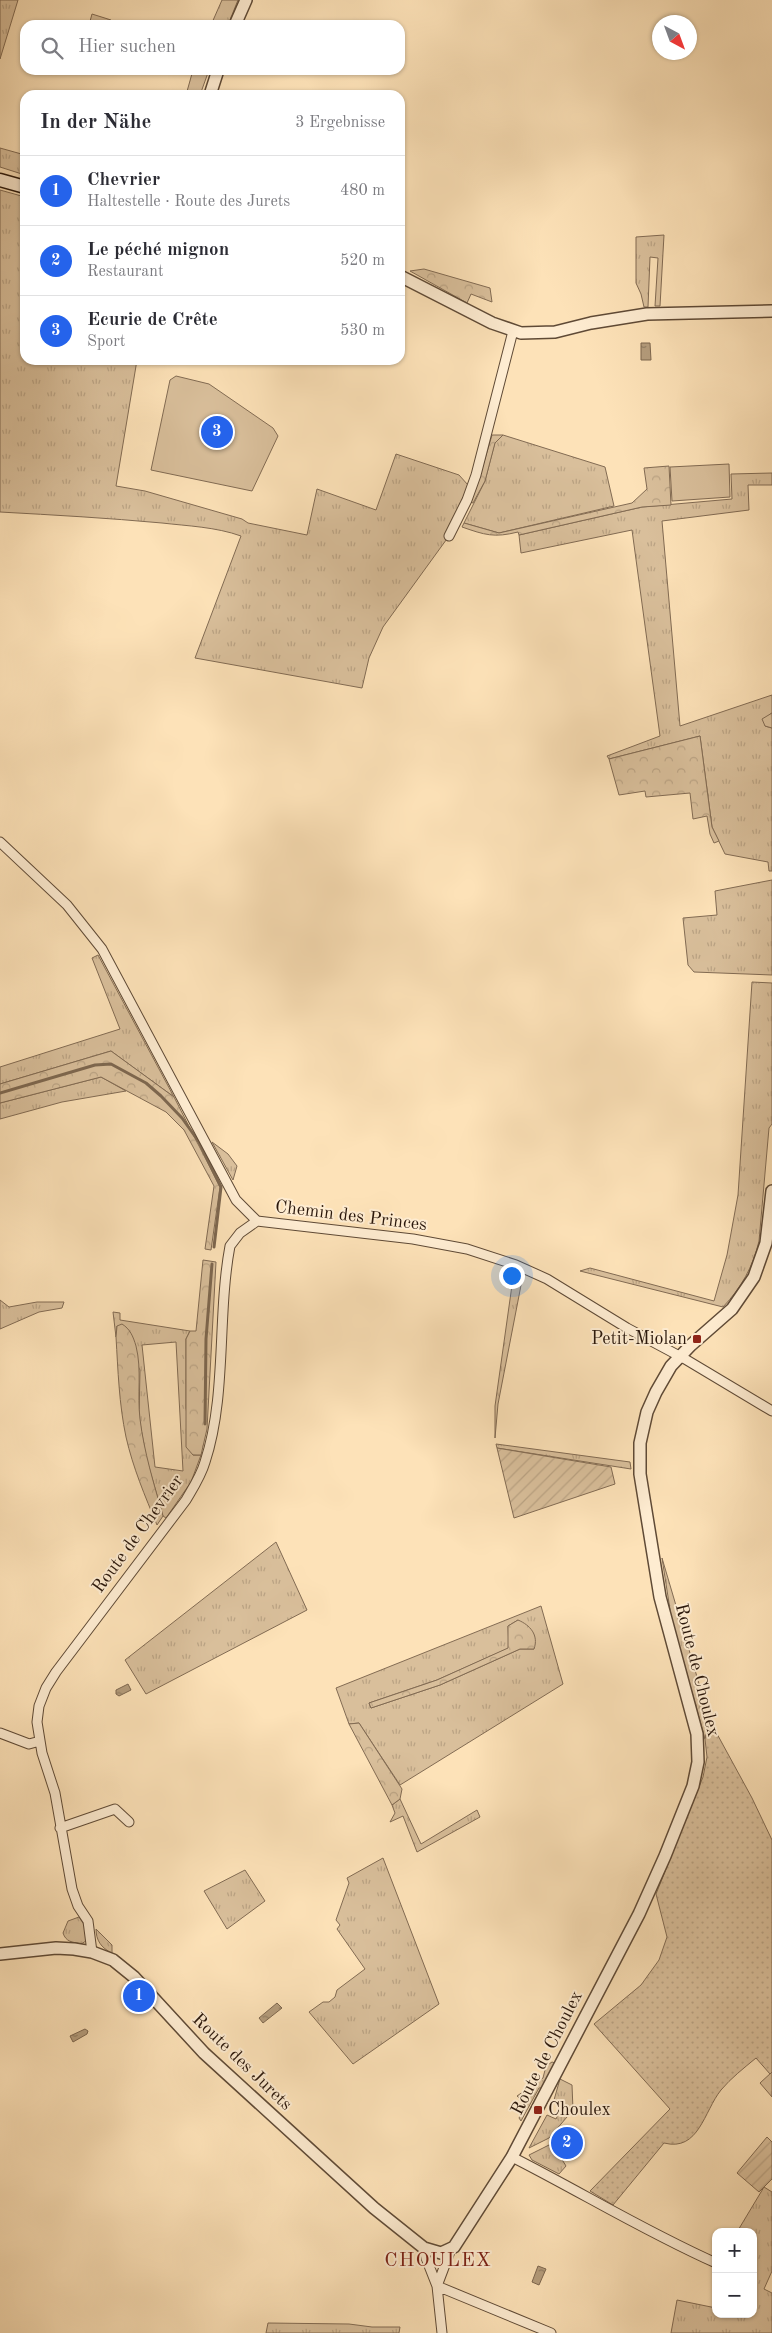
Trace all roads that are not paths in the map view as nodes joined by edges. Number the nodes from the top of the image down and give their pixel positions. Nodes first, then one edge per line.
1 (246, 0) edge
2 (238, 20) edge
3 (216, 75) edge
4 (212, 90) edge
5 (0, 180) edge
6 (20, 186) edge
7 (405, 279) edge
8 (772, 312) edge
9 (513, 331) junction
10 (448, 536) dead end
11 (0, 842) edge
12 (772, 1191) edge
13 (257, 1221) junction
14 (679, 1356) junction
15 (772, 1410) edge
16 (0, 1733) edge
17 (40, 1741) junction
18 (129, 1822) dead end
19 (60, 1828) junction
20 (92, 1952) junction
21 (0, 1954) edge
22 (512, 2157) junction
23 (424, 2248) junction
24 (446, 2251) junction
25 (712, 2261) edge
26 (437, 2286) junction
27 (442, 2333) edge
28 (551, 2333) edge

1 - 2 street
3 - 4 street
5 - 6 main road
7 - 9 street
8 - 9 street
9 - 10 street
11 - 13 street, Chemin des Princes
12 - 14 street, Route de Choulex
13 - 14 street, Chemin des Princes
13 - 17 street, Route de Chevrier
14 - 15 street, Chemin des Princes
14 - 22 street, Route de Choulex
16 - 17 street
17 - 19 street, Route de Chevrier
18 - 19 street
19 - 20 street, Route de Chevrier
20 - 21 street, Route des Jurets
20 - 23 street, Route des Jurets
22 - 24 street, Route de Choulex
22 - 25 street
23 - 24 street, Route des Jurets
23 - 26 street
24 - 26 street
26 - 27 street
26 - 28 street

